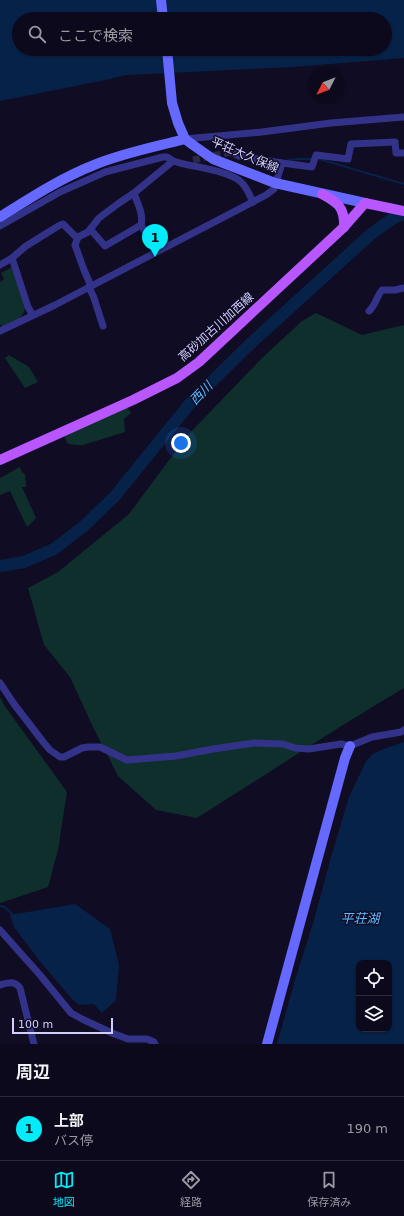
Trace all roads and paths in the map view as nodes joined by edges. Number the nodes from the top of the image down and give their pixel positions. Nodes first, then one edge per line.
1 (161, 0) edge
2 (163, 12) edge
3 (168, 56) edge
4 (404, 117) edge
5 (184, 137) junction
6 (231, 152) tunnel mouth
7 (404, 153) edge
8 (193, 160) tunnel mouth
9 (177, 162) junction
10 (282, 163) junction
11 (275, 183) junction
12 (134, 193) junction
13 (322, 194) junction
14 (253, 202) junction
15 (365, 203) junction
16 (404, 211) edge
17 (0, 217) edge
18 (141, 225) junction
19 (0, 226) edge
20 (344, 227) junction
21 (90, 230) junction
22 (78, 237) junction
23 (161, 249) junction
24 (12, 258) junction
25 (0, 265) edge
26 (90, 286) junction
27 (404, 288) edge
28 (369, 311) dead end
29 (32, 314) junction
30 (103, 326) dead end
31 (0, 331) edge
32 (0, 460) edge
33 (0, 683) edge
34 (404, 730) edge
35 (350, 746) junction
36 (0, 930) edge
37 (0, 985) edge
38 (34, 1044) edge
39 (155, 1044) edge
40 (267, 1044) edge

1 - 2 street
3 - 5 street
4 - 5 street
5 - 11 street, 平荘大久保線
5 - 17 street
6 - 10 street
7 - 10 street
8 - 9 street
9 - 12 street
9 - 14 street
9 - 19 street
10 - 11 street
11 - 13 street, 平荘大久保線
11 - 14 street
12 - 18 street
12 - 21 street
13 - 15 street, 平荘大久保線
13 - 20 main road
14 - 23 street
15 - 16 main road
15 - 20 main road, 高砂加古川加西線
18 - 21 street
18 - 23 street
20 - 32 main road, 高砂加古川加西線
21 - 22 street
22 - 24 street
22 - 26 street
23 - 26 street
24 - 25 street
24 - 29 street
26 - 29 street
26 - 30 street
27 - 28 street
29 - 31 street
33 - 35 street
34 - 35 street
35 - 40 street
36 - 39 street
37 - 38 street

